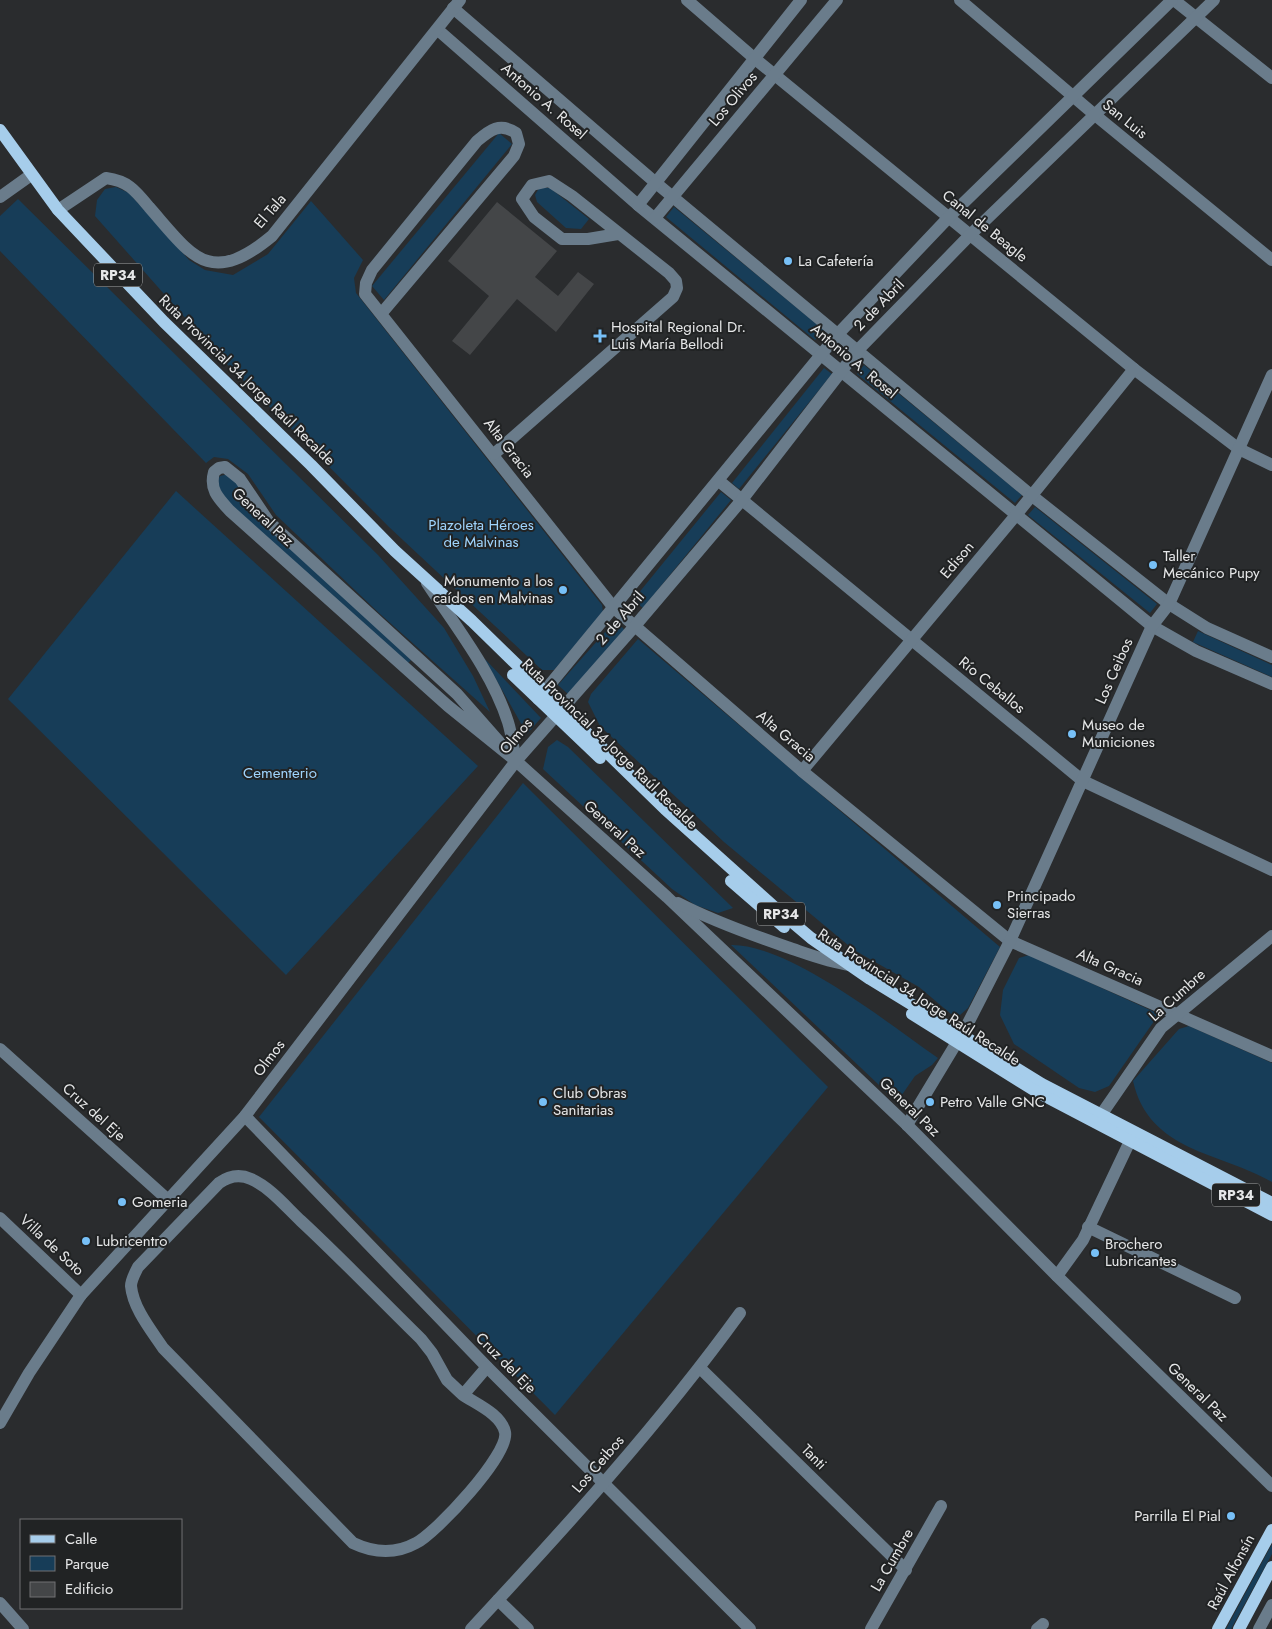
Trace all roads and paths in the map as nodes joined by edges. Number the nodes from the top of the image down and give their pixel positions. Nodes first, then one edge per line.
1 (687, 0) edge
2 (801, 0) edge
3 (837, 0) edge
4 (960, 0) edge
5 (1173, 0) edge
6 (1214, 0) edge
7 (456, 4) edge
8 (1196, 18) junction
9 (438, 30) junction
10 (754, 58) junction
11 (774, 75) junction
12 (1272, 78) edge
13 (1073, 97) junction
14 (1095, 115) junction
15 (0, 130) edge
16 (31, 175) junction
17 (656, 183) junction
18 (673, 196) junction
19 (0, 197) edge
20 (638, 205) junction
21 (58, 210) junction
22 (655, 218) junction
23 (949, 218) junction
24 (618, 234) junction
25 (970, 235) junction
26 (1272, 260) edge
27 (381, 314) junction
28 (838, 334) junction
29 (857, 351) junction
30 (822, 356) junction
31 (1134, 368) junction
32 (840, 372) junction
33 (1272, 375) edge
34 (1239, 449) junction
35 (494, 454) junction
36 (1272, 465) edge
37 (718, 482) junction
38 (1031, 495) junction
39 (741, 501) junction
40 (1016, 515) junction
41 (423, 577) junction
42 (1169, 604) junction
43 (614, 608) junction
44 (1152, 626) junction
45 (634, 627) junction
46 (911, 640) junction
47 (1272, 657) edge
48 (1272, 684) edge
49 (541, 696) junction
50 (558, 712) junction
51 (516, 761) junction
52 (802, 771) junction
53 (1083, 781) junction
54 (1272, 870) edge
55 (667, 897) junction
56 (1272, 936) edge
57 (1010, 941) junction
58 (832, 962) junction
59 (850, 965) junction
60 (1176, 1014) junction
61 (960, 1038) junction
62 (0, 1049) edge
63 (1272, 1056) edge
64 (1101, 1115) junction
65 (244, 1116) junction
66 (907, 1126) junction
67 (1130, 1141) junction
68 (167, 1199) junction
69 (1272, 1203) edge
70 (1272, 1215) edge
71 (0, 1218) edge
72 (1088, 1227) junction
73 (1056, 1276) junction
74 (81, 1295) junction
75 (1235, 1298) dead end
76 (740, 1313) dead end
77 (487, 1367) junction
78 (700, 1368) junction
79 (463, 1395) junction
80 (0, 1423) edge
81 (604, 1483) junction
82 (1272, 1486) edge
83 (941, 1506) dead end
84 (1272, 1530) edge
85 (1272, 1567) edge
86 (906, 1570) junction
87 (498, 1600) junction
88 (0, 1603) edge
89 (1272, 1605) edge
90 (23, 1629) edge
91 (471, 1629) edge
92 (528, 1629) edge
93 (750, 1629) edge
94 (871, 1629) edge
95 (1218, 1629) edge
96 (1239, 1629) edge
97 (1259, 1629) edge

1 - 10 street, Canal de Beagle
2 - 10 street, Los Olivos
3 - 11 street, Los Olivos
4 - 13 street, San Luis
5 - 8 street
5 - 13 street, 2 de Abril
6 - 8 street, 2 de Abril
7 - 9 street, El Tala
7 - 17 street, Antonio A. Rosel
8 - 12 street
8 - 14 street, 2 de Abril
9 - 20 street, Antonio A. Rosel
9 - 21 street, El Tala
10 - 11 street, Canal de Beagle
10 - 17 street, Los Olivos
11 - 18 street, Los Olivos
11 - 23 street, Canal de Beagle
13 - 14 street, San Luis
13 - 23 street, 2 de Abril
14 - 25 street, 2 de Abril
14 - 26 street, San Luis
15 - 16 main road, Ruta Provincial 34 Jorge Raúl Recalde / RP34
16 - 19 street
16 - 21 main road, Ruta Provincial 34 Jorge Raúl Recalde / RP34
17 - 18 street, Antonio A. Rosel
17 - 20 street, Los Olivos
18 - 22 street, Los Olivos
18 - 28 street, Antonio A. Rosel
20 - 22 street, Antonio A. Rosel
21 - 41 main road, Ruta Provincial 34 Jorge Raúl Recalde / RP34
22 - 30 street, Antonio A. Rosel
23 - 25 street, Canal de Beagle
23 - 28 street, 2 de Abril
24 - 24 street
24 - 35 street
25 - 29 street, 2 de Abril
25 - 31 street, Canal de Beagle
27 - 27 street, Alta Gracia
27 - 35 street, Alta Gracia
28 - 29 street, Antonio A. Rosel
28 - 30 street, 2 de Abril
29 - 32 street, 2 de Abril
29 - 38 street, Antonio A. Rosel
30 - 32 street, Antonio A. Rosel
30 - 37 street, 2 de Abril
31 - 34 street, Canal de Beagle
31 - 38 street, Edison
32 - 39 street, 2 de Abril
32 - 40 street, Antonio A. Rosel
33 - 34 street, Los Ceibos
34 - 36 street, Canal de Beagle
34 - 42 street, Los Ceibos
35 - 43 street, Alta Gracia
37 - 39 street, Río Ceballos
37 - 43 street, 2 de Abril
38 - 40 street, Edison
38 - 42 street, Antonio A. Rosel
39 - 45 street, 2 de Abril
39 - 46 street, Río Ceballos
40 - 44 street, Antonio A. Rosel
40 - 46 street, Edison
41 - 49 main road, Ruta Provincial 34 Jorge Raúl Recalde / RP34
41 - 51 street
42 - 44 street, Los Ceibos
42 - 47 street, Antonio A. Rosel
43 - 45 street, Alta Gracia
43 - 49 street, 2 de Abril
44 - 48 street, Antonio A. Rosel
44 - 53 street, Los Ceibos
45 - 50 street, 2 de Abril
45 - 52 street, Alta Gracia
46 - 52 street, Edison
46 - 53 street, Río Ceballos
49 - 50 main road, Ruta Provincial 34 Jorge Raúl Recalde / RP34
50 - 51 street, Olmos
50 - 58 main road, Ruta Provincial 34 Jorge Raúl Recalde / RP34
50 - 59 main road, Ruta Provincial 34 Jorge Raúl Recalde / RP34
51 - 51 street, General Paz
51 - 55 street, General Paz
51 - 65 street, Olmos
52 - 57 street, Alta Gracia
53 - 54 street, Río Ceballos
53 - 57 street, Los Ceibos
55 - 58 street
55 - 66 street, General Paz
56 - 60 street, La Cumbre
57 - 60 street, Alta Gracia
57 - 61 street, Los Ceibos
58 - 59 street
58 - 61 main road, Ruta Provincial 34 Jorge Raúl Recalde / RP34
59 - 61 main road, Ruta Provincial 34 Jorge Raúl Recalde / RP34
60 - 63 street, Alta Gracia
60 - 64 street, La Cumbre
61 - 64 main road, Ruta Provincial 34 Jorge Raúl Recalde / RP34
61 - 66 street, Los Ceibos
61 - 67 main road, Ruta Provincial 34 Jorge Raúl Recalde / RP34
62 - 68 street, Cruz del Eje
64 - 69 main road, Ruta Provincial 34 Jorge Raúl Recalde / RP34
65 - 68 street, Olmos
65 - 77 street, Cruz del Eje
66 - 73 street, General Paz
67 - 70 main road, Ruta Provincial 34 Jorge Raúl Recalde / RP34
67 - 72 street
68 - 74 street, Olmos
71 - 74 street, Villa de Soto
72 - 73 street
72 - 75 street
73 - 82 street, General Paz
74 - 80 street, Olmos
76 - 78 street, Los Ceibos
77 - 79 street
77 - 81 street, Cruz del Eje
78 - 81 street, Los Ceibos
78 - 86 street, Tanti
79 - 79 street
81 - 87 street, Los Ceibos
81 - 93 street, Cruz del Eje
83 - 86 street, La Cumbre
84 - 95 main road, Raúl Alfonsín
85 - 96 main road
86 - 94 street, La Cumbre
87 - 91 street, Los Ceibos
87 - 92 street
88 - 90 street
89 - 97 street

